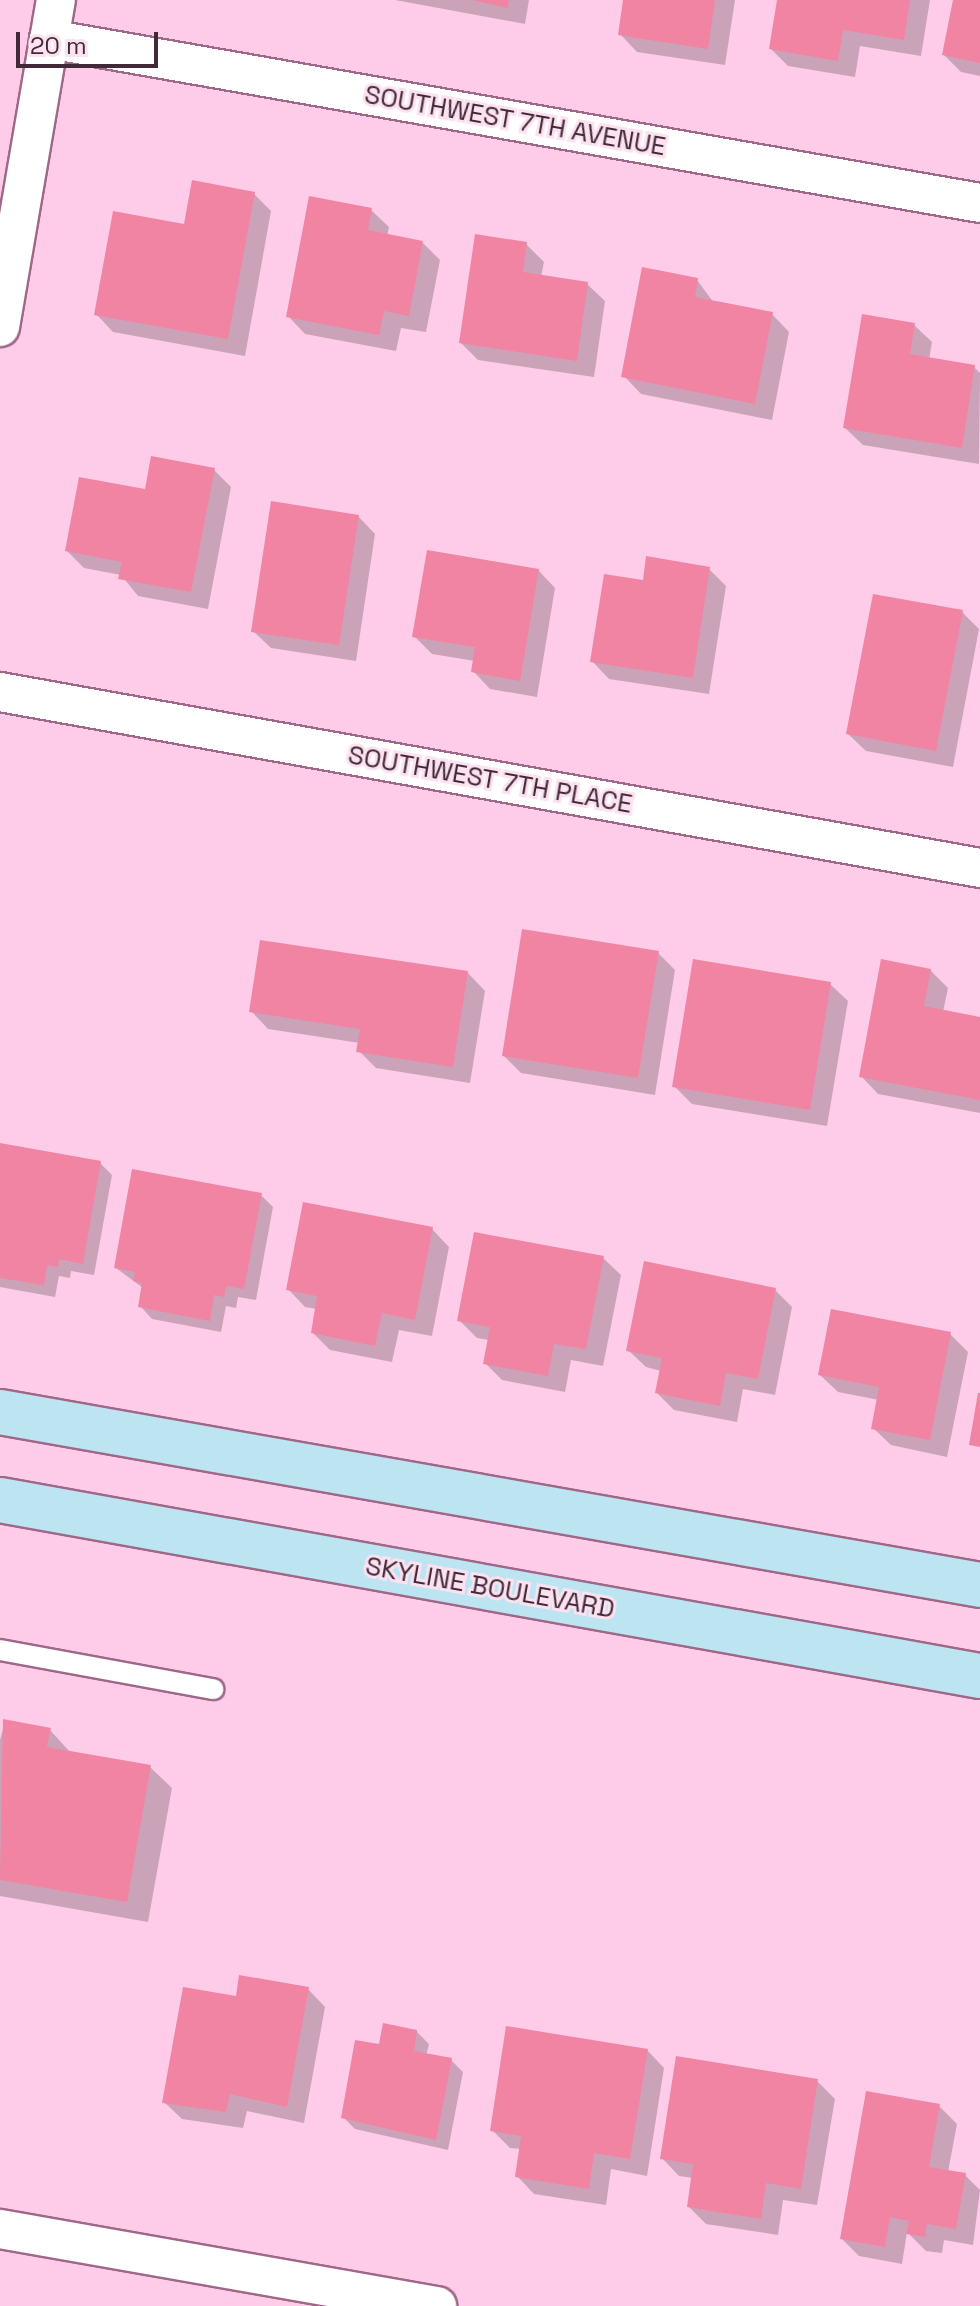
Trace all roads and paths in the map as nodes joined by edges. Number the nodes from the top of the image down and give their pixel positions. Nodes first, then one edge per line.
1 (56, 0) edge
2 (49, 39) junction
3 (980, 203) edge
4 (0, 327) edge
5 (0, 692) edge
6 (980, 868) edge
7 (0, 1412) edge
8 (0, 1500) edge
9 (980, 1585) edge
10 (0, 1650) edge
11 (980, 1676) edge
12 (213, 1689) dead end
13 (0, 2229) edge
14 (437, 2306) edge

1 - 2 street
2 - 3 street, SOUTHWEST 7TH AVENUE
2 - 4 street
5 - 6 street, SOUTHWEST 7TH PLACE
7 - 9 street
8 - 11 street, SKYLINE BOULEVARD
10 - 12 lane
13 - 14 street

